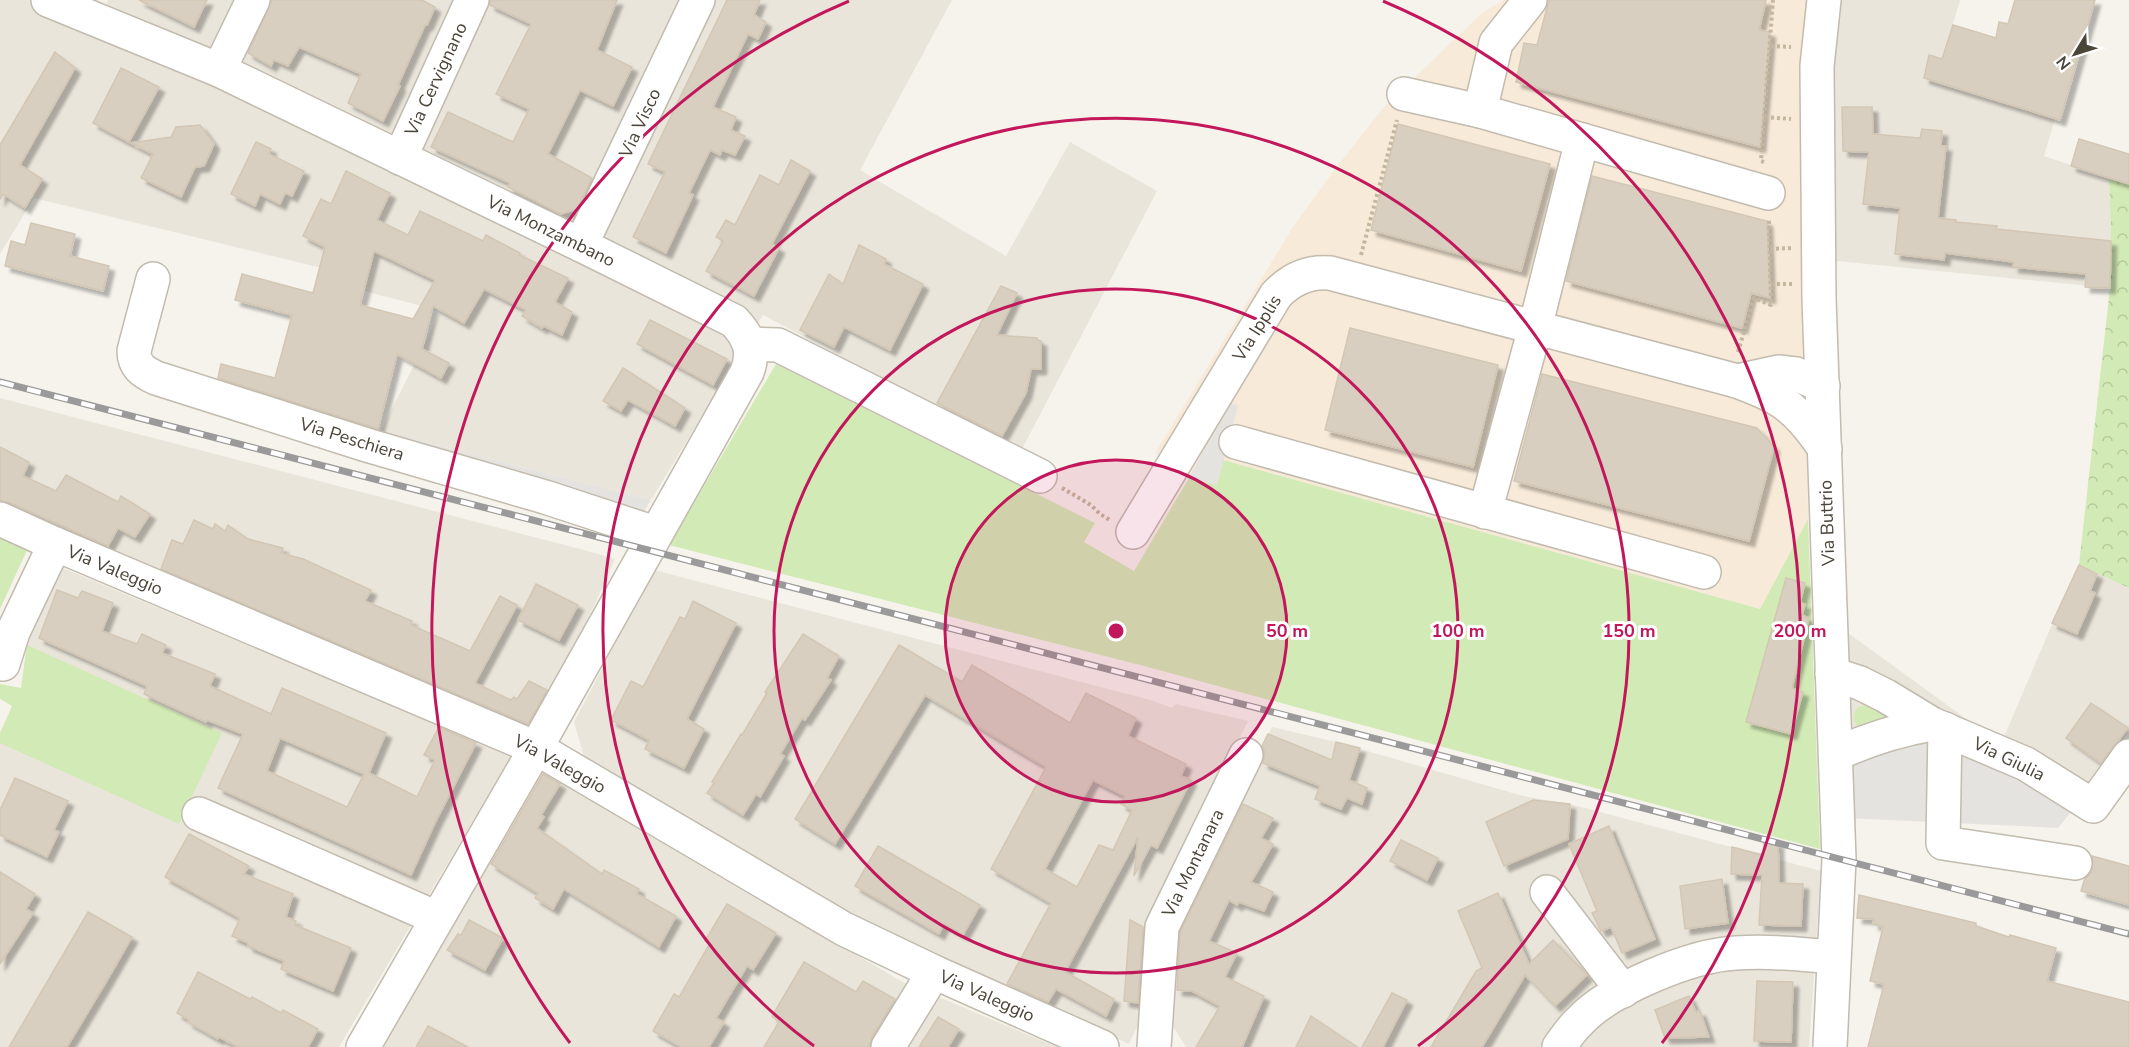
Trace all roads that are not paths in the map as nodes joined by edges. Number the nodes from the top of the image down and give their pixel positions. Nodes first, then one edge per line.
1 (48, 0) edge
2 (254, 0) edge
3 (472, 0) edge
4 (698, 0) edge
5 (1530, 0) edge
6 (1824, 0) edge
7 (219, 70) junction
8 (1404, 94) road end
9 (1480, 111) junction
10 (1582, 140) junction
11 (400, 158) junction
12 (1768, 193) dead end
13 (581, 245) junction
14 (153, 279) dead end
15 (1535, 328) junction
16 (1820, 328) junction
17 (751, 344) junction
18 (1777, 385) junction
19 (1823, 386) junction
20 (1236, 442) dead end
21 (1825, 449) junction
22 (1040, 476) road end
23 (1485, 512) junction
24 (0, 519) edge
25 (1133, 532) dead end
26 (655, 533) junction
27 (55, 544) junction
28 (1704, 572) dead end
29 (3, 664) dead end
30 (1832, 674) junction
31 (1938, 727) junction
32 (536, 748) junction
33 (1836, 754) junction
34 (1246, 755) dead end
35 (2129, 756) edge
36 (199, 814) dead end
37 (2075, 863) dead end
38 (1547, 892) dead end
39 (437, 918) junction
40 (1833, 957) junction
41 (934, 972) junction
42 (1623, 992) junction
43 (363, 1047) edge
44 (888, 1047) edge
45 (1102, 1047) edge
46 (1154, 1047) edge
47 (1559, 1047) edge
48 (1830, 1047) edge

1 - 7 street, Via Monzambano
2 - 7 street
3 - 11 street, Via Cervignano
4 - 13 street, Via Visco
5 - 9 street
6 - 16 street, Via Buttrio
7 - 11 street, Via Monzambano
8 - 9 street
9 - 10 street
10 - 12 street
10 - 15 street
11 - 13 street, Via Monzambano
13 - 17 street, Via Monzambano
14 - 26 street, Via Peschiera
15 - 18 street, Via Ipplis
15 - 23 street
15 - 25 street, Via Ipplis
16 - 18 street, Via Ipplis
16 - 19 street, Via Buttrio
17 - 22 street
17 - 26 street
18 - 19 street, Via Ipplis
18 - 21 street
19 - 21 street, Via Buttrio
20 - 23 street
21 - 30 street, Via Buttrio
23 - 28 street
24 - 27 street, Via Valeggio
26 - 32 street
27 - 29 street
27 - 32 street, Via Valeggio
30 - 31 street, Via Giulia
30 - 33 street, Via Buttrio
31 - 33 street
31 - 35 street, Via Giulia
31 - 37 street
32 - 39 street
32 - 41 street, Via Valeggio
33 - 40 street, Via Buttrio
34 - 46 street, Via Montanara
36 - 39 street
38 - 42 street
39 - 43 street
40 - 42 street
40 - 48 street, Via Buttrio
41 - 44 street
41 - 45 street, Via Valeggio
42 - 47 street

